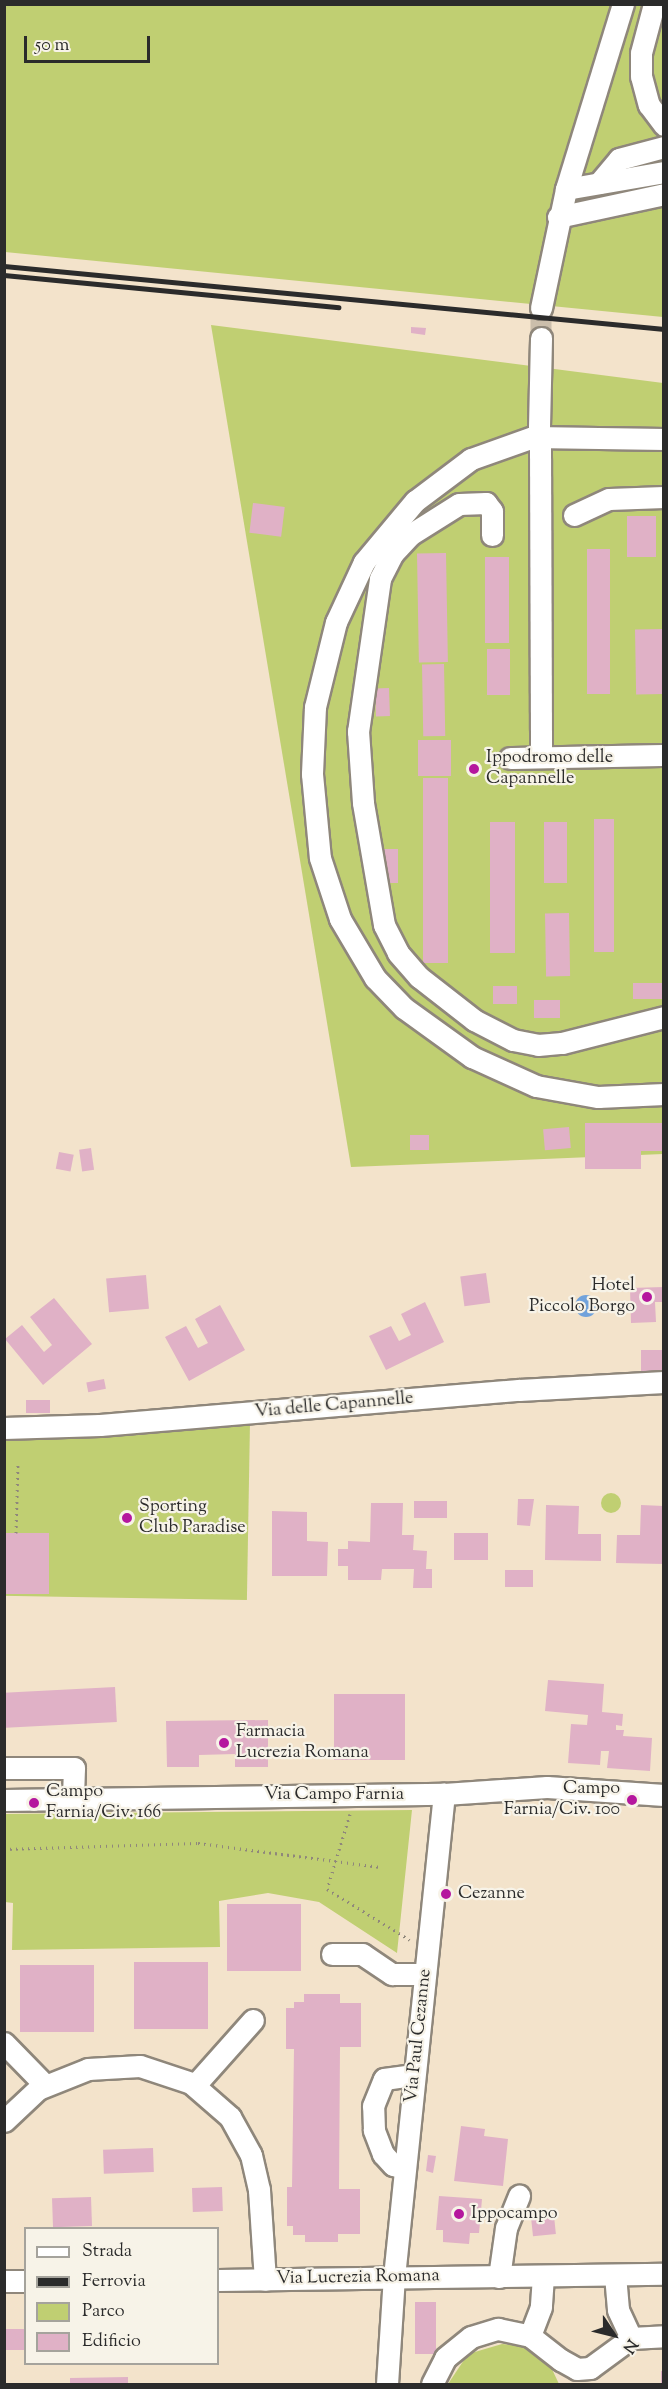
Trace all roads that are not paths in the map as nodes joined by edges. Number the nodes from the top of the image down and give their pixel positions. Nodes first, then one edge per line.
1 (623, 4) edge
2 (654, 4) edge
3 (663, 125) edge
4 (663, 147) edge
5 (663, 172) edge
6 (599, 183) junction
7 (566, 189) junction
8 (663, 194) edge
9 (558, 218) junction
10 (542, 308) tunnel mouth
11 (541, 338) tunnel mouth
12 (663, 439) edge
13 (663, 497) edge
14 (574, 515) dead end
15 (492, 535) dead end
16 (663, 755) edge
17 (510, 758) dead end
18 (541, 758) junction
19 (663, 1017) edge
20 (663, 1094) edge
21 (663, 1382) edge
22 (4, 1428) edge
23 (4, 1768) edge
24 (444, 1794) junction
25 (663, 1795) edge
26 (73, 1798) junction
27 (4, 1800) edge
28 (332, 1954) dead end
29 (425, 1974) junction
30 (253, 2020) dead end
31 (4, 2043) edge
32 (414, 2076) junction
33 (45, 2085) junction
34 (195, 2085) junction
35 (4, 2121) edge
36 (405, 2168) junction
37 (519, 2196) dead end
38 (663, 2274) edge
39 (615, 2275) junction
40 (543, 2276) junction
41 (394, 2277) junction
42 (499, 2277) junction
43 (219, 2280) edge
44 (265, 2280) junction
45 (4, 2281) edge
46 (24, 2281) edge
47 (530, 2336) junction
48 (663, 2336) edge
49 (631, 2338) junction
50 (584, 2377) edge
51 (437, 2379) edge
52 (387, 2385) edge

1 - 7 street
2 - 3 street
4 - 6 street
5 - 6 street
6 - 7 street
7 - 9 street
8 - 9 street
9 - 10 street
11 - 18 street
12 - 20 street
13 - 14 street
15 - 19 street
16 - 18 street
17 - 18 street
21 - 22 street, Via delle Capannelle
23 - 26 street
24 - 25 street, Via Campo Farnia
24 - 26 street, Via Campo Farnia
24 - 29 street, Via Paul Cezanne
26 - 27 street, Via Campo Farnia
28 - 29 street
29 - 32 street, Via Paul Cezanne
30 - 34 street
31 - 33 street
32 - 36 street, Via Paul Cezanne
32 - 36 street
33 - 34 street
33 - 35 street
34 - 44 street
36 - 41 street, Via Paul Cezanne
37 - 42 street
38 - 39 street, Via Lucrezia Romana
39 - 40 street, Via Lucrezia Romana
39 - 49 street
40 - 42 street, Via Lucrezia Romana
40 - 47 street
41 - 42 street, Via Lucrezia Romana
41 - 44 street, Via Lucrezia Romana
41 - 52 street, Via Paul Cezanne
43 - 44 street, Via Lucrezia Romana
45 - 46 street
47 - 50 street
47 - 51 street
48 - 49 street
49 - 50 street

